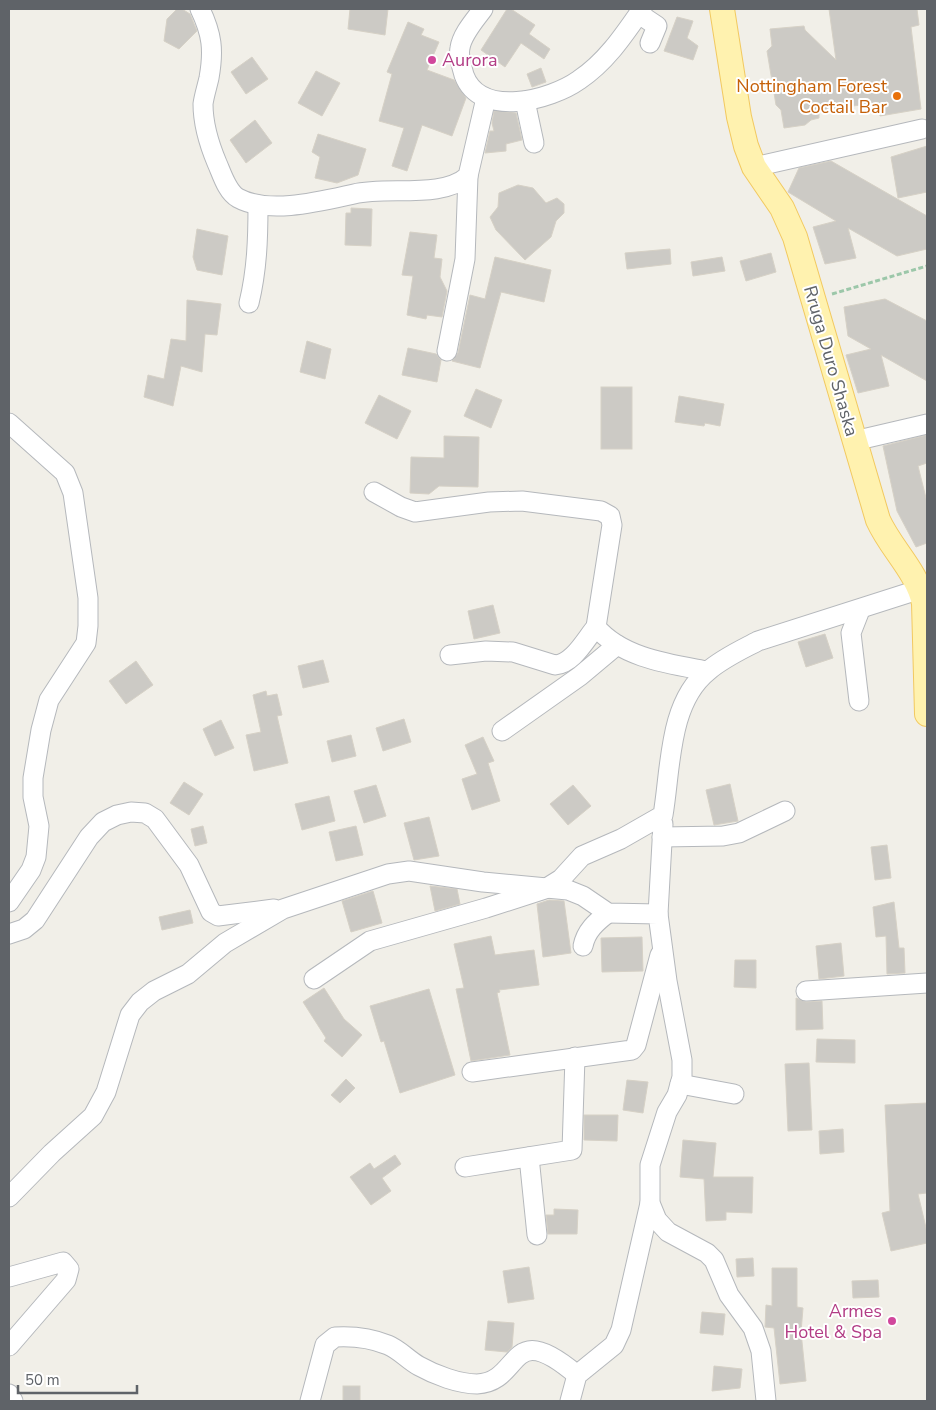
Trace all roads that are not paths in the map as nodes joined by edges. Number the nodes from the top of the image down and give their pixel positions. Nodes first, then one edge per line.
1 (200, 9) edge
2 (483, 9) edge
3 (722, 9) edge
4 (640, 11) edge
5 (650, 43) dead end
6 (486, 98) junction
7 (526, 101) junction
8 (922, 129) dead end
9 (534, 142) dead end
10 (754, 166) junction
11 (468, 176) junction
12 (258, 205) junction
13 (249, 304) dead end
14 (447, 351) dead end
15 (9, 423) edge
16 (927, 424) edge
17 (854, 441) junction
18 (374, 492) dead end
19 (924, 588) edge
20 (860, 610) junction
21 (596, 627) junction
22 (617, 645) junction
23 (450, 655) dead end
24 (707, 671) junction
25 (927, 687) edge
26 (859, 700) dead end
27 (927, 714) edge
28 (502, 731) dead end
29 (785, 811) dead end
30 (663, 815) junction
31 (662, 837) junction
32 (545, 889) junction
33 (9, 902) edge
34 (283, 909) junction
35 (608, 913) junction
36 (658, 914) junction
37 (9, 934) edge
38 (583, 946) dead end
39 (662, 947) junction
40 (314, 980) dead end
41 (927, 983) edge
42 (806, 991) dead end
43 (574, 1057) junction
44 (472, 1072) dead end
45 (680, 1084) junction
46 (734, 1094) dead end
47 (530, 1157) junction
48 (465, 1167) dead end
49 (9, 1197) edge
50 (650, 1203) junction
51 (537, 1235) dead end
52 (9, 1277) edge
53 (9, 1346) edge
54 (577, 1375) junction
55 (9, 1394) edge
56 (14, 1401) edge
57 (310, 1401) edge
58 (570, 1401) edge
59 (766, 1401) edge

1 - 12 street
2 - 6 street
3 - 10 main road, Rruga Duro Shaska
4 - 5 street
4 - 7 street
6 - 7 street
6 - 11 street
7 - 9 street
8 - 10 street
10 - 17 main road, Rruga Duro Shaska
11 - 12 street
11 - 14 street
12 - 13 street
15 - 33 street
16 - 17 street
17 - 19 main road, Rruga Duro Shaska
18 - 21 street
19 - 20 street
19 - 25 main road, Rruga Duro Shaska
20 - 24 street
20 - 26 street
21 - 22 street
21 - 23 street
22 - 24 street
22 - 28 street
24 - 30 street
25 - 27 main road, Rruga Duro Shaska
29 - 31 street
30 - 31 street
30 - 32 street
31 - 36 street
32 - 34 street
32 - 35 street
32 - 40 street
34 - 37 street
34 - 49 street
35 - 36 street
35 - 38 street
36 - 39 street
39 - 43 street
39 - 45 street
41 - 42 street
43 - 44 street
43 - 47 street
45 - 46 street
45 - 50 street
47 - 48 street
47 - 51 street
50 - 54 street
50 - 59 street
52 - 53 street
54 - 57 street
54 - 58 street
55 - 56 street

